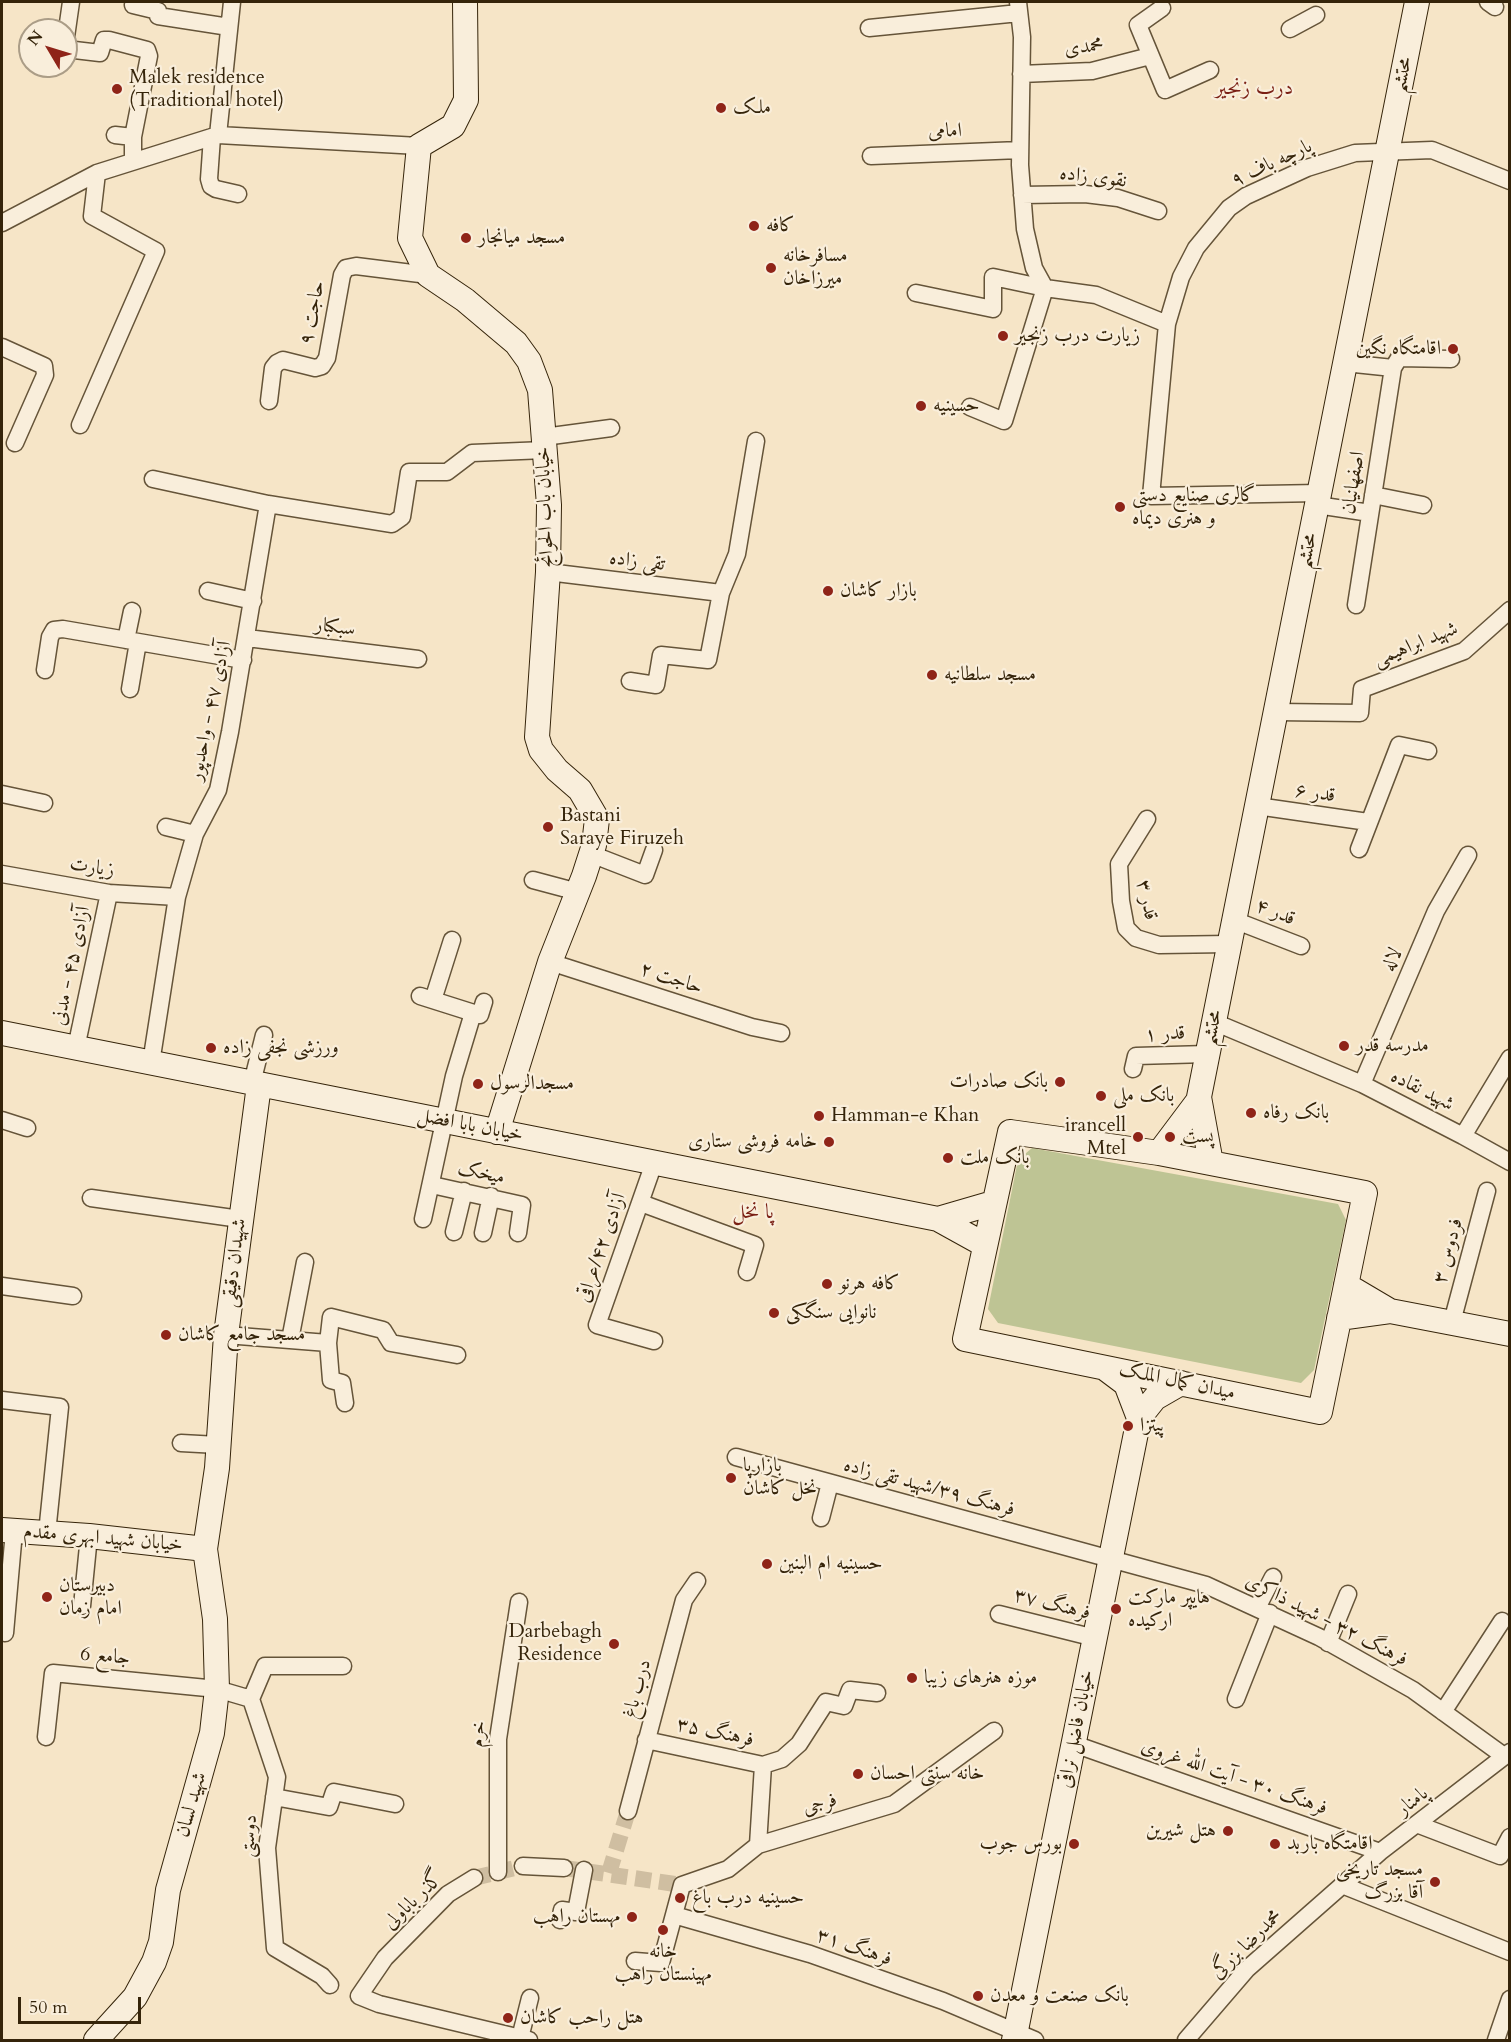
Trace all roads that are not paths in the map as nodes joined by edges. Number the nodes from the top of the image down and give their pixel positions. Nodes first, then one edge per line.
1 (71, 2) edge
2 (232, 2) edge
3 (465, 2) edge
4 (1417, 2) edge
5 (133, 5) dead end
6 (1019, 7) edge
7 (1162, 9) dead end
8 (1316, 15) dead end
9 (69, 18) edge
10 (229, 27) junction
11 (869, 28) dead end
12 (1290, 29) dead end
13 (78, 50) edge
14 (1150, 56) junction
15 (1210, 70) dead end
16 (1021, 74) junction
17 (116, 135) dead end
18 (215, 136) junction
19 (134, 137) junction
20 (419, 146) junction
21 (1020, 150) junction
22 (1387, 151) junction
23 (871, 156) dead end
24 (133, 161) junction
25 (97, 173) junction
26 (1509, 181) edge
27 (238, 194) dead end
28 (1022, 195) junction
29 (1158, 211) dead end
30 (2, 223) edge
31 (428, 275) junction
32 (1045, 288) junction
33 (916, 293) dead end
34 (1167, 324) junction
35 (2, 347) edge
36 (1451, 359) dead end
37 (1345, 363) junction
38 (1393, 368) junction
39 (269, 401) dead end
40 (970, 407) dead end
41 (80, 424) dead end
42 (611, 428) dead end
43 (756, 441) dead end
44 (15, 443) dead end
45 (544, 444) junction
46 (153, 480) dead end
47 (1373, 495) junction
48 (1318, 499) junction
49 (268, 504) junction
50 (1423, 505) dead end
51 (1370, 513) junction
52 (548, 572) junction
53 (208, 591) dead end
54 (721, 593) junction
55 (253, 601) junction
56 (1356, 605) dead end
57 (1509, 610) edge
58 (132, 611) dead end
59 (247, 638) junction
60 (132, 641) junction
61 (418, 659) dead end
62 (243, 660) junction
63 (45, 670) dead end
64 (630, 681) dead end
65 (130, 689) dead end
66 (1276, 712) junction
67 (1428, 751) dead end
68 (2, 794) edge
69 (44, 803) dead end
70 (1257, 806) junction
71 (1148, 819) dead end
72 (1368, 822) junction
73 (166, 827) dead end
74 (195, 834) junction
75 (1359, 849) dead end
76 (654, 850) dead end
77 (591, 854) junction
78 (1468, 855) dead end
79 (2, 874) edge
80 (533, 880) dead end
81 (578, 892) junction
82 (109, 893) junction
83 (177, 897) junction
84 (1234, 920) junction
85 (452, 940) dead end
86 (1229, 944) junction
87 (1301, 946) dead end
88 (550, 962) junction
89 (1214, 1022) junction
90 (2, 1033) edge
91 (781, 1033) dead end
92 (264, 1035) dead end
93 (76, 1048) junction
94 (1207, 1054) junction
95 (1509, 1058) edge
96 (151, 1063) junction
97 (1133, 1069) dead end
98 (256, 1084) junction
99 (1362, 1084) junction
100 (1198, 1101) junction
101 (2, 1120) edge
102 (446, 1122) junction
103 (27, 1128) dead end
104 (507, 1134) junction
105 (1463, 1136) junction
106 (1159, 1153) junction
107 (1509, 1162) edge
108 (654, 1163) junction
109 (1211, 1163) junction
110 (432, 1185) junction
111 (464, 1191) junction
112 (1487, 1191) dead end
113 (492, 1196) junction
114 (92, 1198) dead end
115 (640, 1203) junction
116 (993, 1203) junction
117 (240, 1219) junction
118 (423, 1219) dead end
119 (938, 1219) junction
120 (454, 1232) dead end
121 (483, 1233) dead end
122 (518, 1233) dead end
123 (985, 1245) junction
124 (305, 1262) dead end
125 (747, 1272) dead end
126 (1346, 1285) junction
127 (2, 1286) edge
128 (73, 1296) dead end
129 (1390, 1311) junction
130 (1339, 1318) junction
131 (1452, 1322) junction
132 (1509, 1334) edge
133 (226, 1335) junction
134 (290, 1340) junction
135 (654, 1341) dead end
136 (328, 1343) junction
137 (457, 1355) dead end
138 (1104, 1367) junction
139 (1181, 1383) junction
140 (2, 1400) edge
141 (345, 1403) dead end
142 (1139, 1418) junction
143 (181, 1443) dead end
144 (218, 1445) junction
145 (736, 1457) dead end
146 (830, 1483) junction
147 (821, 1518) dead end
148 (8, 1531) edge
149 (47, 1533) junction
150 (89, 1536) junction
151 (205, 1549) junction
152 (1111, 1559) junction
153 (1273, 1577) dead end
154 (698, 1581) dead end
155 (1348, 1594) dead end
156 (519, 1602) dead end
157 (82, 1606) dead end
158 (1264, 1610) junction
159 (999, 1614) dead end
160 (1502, 1621) dead end
161 (5, 1633) dead end
162 (1095, 1638) junction
163 (1328, 1643) junction
164 (343, 1666) dead end
165 (217, 1689) junction
166 (877, 1694) dead end
167 (250, 1699) junction
168 (1236, 1699) dead end
169 (1443, 1712) junction
170 (994, 1731) dead end
171 (46, 1737) dead end
172 (646, 1740) junction
173 (1074, 1744) junction
174 (1507, 1754) edge
175 (763, 1765) junction
176 (274, 1797) junction
177 (396, 1804) dead end
178 (628, 1811) tunnel mouth
179 (1419, 1825) junction
180 (1509, 1837) edge
181 (758, 1845) junction
182 (1380, 1852) junction
183 (523, 1866) tunnel mouth
184 (564, 1868) tunnel mouth
185 (584, 1870) dead end
186 (498, 1872) dead end
187 (474, 1878) tunnel mouth
188 (1342, 1885) junction
189 (561, 1915) dead end
190 (674, 1915) junction
191 (1509, 1952) edge
192 (635, 1961) dead end
193 (330, 1985) dead end
194 (530, 1998) dead end
195 (1509, 1998) edge
196 (481, 2036) edge
197 (1021, 2038) edge
198 (524, 2039) edge
199 (1192, 2039) edge
200 (96, 2040) edge
201 (1496, 2040) edge

1 - 9 street
2 - 10 street
3 - 20 main road
4 - 22 main road, محتشم
5 - 10 street
6 - 11 street
6 - 16 street
7 - 14 street
8 - 12 street
10 - 18 street
13 - 19 street
14 - 15 street
14 - 16 street, محمدی
16 - 21 street
17 - 19 street
18 - 20 street
18 - 24 street
18 - 27 street
19 - 24 street
20 - 31 main road
21 - 23 street, امامی
21 - 28 street
22 - 26 street, پارچه باف ۹
22 - 34 street, پارچه باف ۹
22 - 37 main road, محتشم
24 - 25 street
25 - 30 street
25 - 41 street
28 - 29 street, نقوی زاده
28 - 32 street
31 - 39 street, حاجت ۹
31 - 45 main road, خیابان باب الحوائج
32 - 33 street
32 - 34 street
32 - 40 street
34 - 48 street, پارچه باف ۹
35 - 44 street
36 - 38 street
37 - 38 street
37 - 48 main road, محتشم
38 - 47 street, اصفهانیان
42 - 45 street
43 - 54 street
45 - 49 street
45 - 52 main road, خیابان باب الحوائج
46 - 49 street
47 - 50 street
47 - 51 street, اصفهانیان
48 - 51 street
48 - 66 main road, محتشم
49 - 55 street, آزادی ۴۷ - واحدپور
51 - 56 street, اصفهانیان
52 - 54 street, تقی زاده
52 - 77 main road, خیابان باب الحوائج
53 - 55 street
54 - 64 street
55 - 59 street, آزادی ۴۷ - واحدپور
57 - 66 street, شهید ابراهیمی
58 - 60 street
59 - 61 street, سبکبار
59 - 62 street, آزادی ۴۷ - واحدپور
60 - 62 street
60 - 63 street
60 - 65 street
62 - 74 street, آزادی ۴۷ - واحدپور
66 - 70 main road, محتشم
67 - 72 street
68 - 69 street
70 - 72 street, قدر ۶
70 - 84 main road, محتشم
71 - 86 street, قدر ۳
72 - 75 street
73 - 74 street
74 - 83 street, آزادی ۴۷ - واحدپور
76 - 77 street
77 - 81 main road, خیابان باب الحوائج
78 - 99 street, لاله
79 - 82 street, زیارت
80 - 81 street
81 - 88 main road, خیابان باب الحوائج
82 - 83 street, زیارت
82 - 93 street, آزادی ۴۵ - مدنی
83 - 96 street, آزادی ۴۷ - واحدپور
84 - 86 main road, محتشم
84 - 87 street, قدر ۴
85 - 102 street
86 - 89 main road, محتشم
88 - 91 street, حاجت ۲
88 - 104 main road, خیابان باب الحوائج
89 - 94 main road, محتشم
89 - 99 street, شهید نقاده
90 - 93 main road, خیابان بابا افضل
92 - 98 street
93 - 96 main road, خیابان بابا افضل
94 - 97 street, قدر ۱
94 - 100 main road, محتشم
95 - 105 street
96 - 98 main road, خیابان بابا افضل
98 - 102 main road, خیابان بابا افضل
98 - 117 main road, شهیدان دقیقی
99 - 105 street, شهید نقاده
100 - 106 main road, محتشم
100 - 109 main road, محتشم
101 - 103 street
102 - 104 main road, خیابان بابا افضل
102 - 110 street
104 - 108 main road, خیابان بابا افضل
105 - 107 street, شهید نقاده
106 - 109 main road, میدان کمال الملک
106 - 116 main road, میدان کمال الملک
108 - 115 street, آزادی ۴۲/عراقی
108 - 119 main road, خیابان بابا افضل
109 - 126 main road, میدان کمال الملک
110 - 111 street, میخک
110 - 118 street
111 - 113 street, میخک
111 - 120 street
112 - 131 street, فردوس ۳
113 - 121 street
113 - 122 street, میخک
114 - 117 street
115 - 125 street
115 - 135 street, آزادی ۴۲/عراقی
116 - 119 main road, خیابان بابا افضل
116 - 123 main road, میدان کمال الملک
117 - 133 main road, شهیدان دقیقی
119 - 123 main road, خیابان بابا افضل
123 - 138 main road, میدان کمال الملک
124 - 134 street
126 - 129 main road
126 - 130 main road, میدان کمال الملک
127 - 128 street
129 - 130 main road
129 - 131 main road
130 - 139 main road, میدان کمال الملک
131 - 132 main road
133 - 134 street
133 - 144 main road, شهیدان دقیقی
134 - 136 street
136 - 137 street
136 - 141 street
138 - 139 main road, میدان کمال الملک
138 - 142 main road
139 - 142 main road
140 - 149 street
142 - 152 main road, خیابان فاضل نراقی
143 - 144 street
144 - 151 main road, شهیدان دقیقی
145 - 146 street, فرهنگ ۳۹/شهید تقی زاده
146 - 147 street
146 - 152 street, فرهنگ ۳۹/شهید تقی زاده
148 - 149 main road, خیابان شهید ابهری مقدم
148 - 161 street
149 - 150 main road, خیابان شهید ابهری مقدم
150 - 151 main road, خیابان شهید ابهری مقدم
150 - 157 street
151 - 165 main road, شهید لسان
152 - 158 street, فرهنگ ۳۲ - شهید ذاکری
152 - 162 main road, خیابان فاضل نراقی
153 - 158 street
154 - 172 street, درب باغ
155 - 163 street
156 - 186 street, خرم
158 - 163 street, فرهنگ ۳۲ - شهید ذاکری
158 - 168 street
159 - 162 street, فرهنگ ۳۷
160 - 169 street
162 - 173 main road, خیابان فاضل نراقی
163 - 169 street, فرهنگ ۳۲ - شهید ذاکری
164 - 167 street
165 - 167 street
165 - 171 street, جامع 6
165 - 200 main road, شهید لسان
166 - 175 street, فرهنگ ۳۵
167 - 176 street, دوستی
169 - 174 street, فرهنگ ۳۲ - شهید ذاکری
170 - 181 street, فرجی
172 - 175 street, فرهنگ ۳۵
172 - 178 street, درب باغ
173 - 182 street, فرهنگ ۳۰ - آیت الله غروی
173 - 197 main road, خیابان فاضل نراقی
174 - 179 street, پامنار
175 - 181 street
176 - 177 street
176 - 193 street, دوستی
179 - 180 street
179 - 182 street, پامنار
181 - 190 street, فرجی
182 - 188 street, پامنار
183 - 184 street
185 - 189 street
187 - 196 street, گذر باباولی
188 - 191 street
188 - 199 street, محمدرضا بزرگی
190 - 192 street
190 - 197 street, فرهنگ ۳۱
194 - 198 street
195 - 201 street
196 - 198 street

